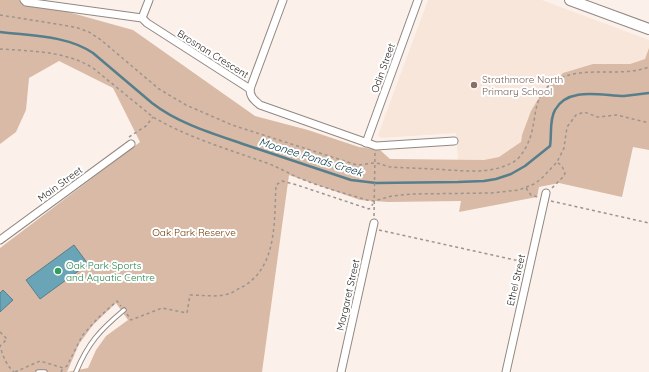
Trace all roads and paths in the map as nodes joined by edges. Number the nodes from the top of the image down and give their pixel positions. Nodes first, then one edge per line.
1 (24, 0) edge
2 (149, 0) edge
3 (283, 0) edge
4 (418, 0) edge
5 (570, 0) edge
6 (0, 15) edge
7 (142, 18) junction
8 (649, 30) edge
9 (0, 49) edge
10 (649, 67) edge
11 (250, 89) junction
12 (153, 117) junction
13 (649, 123) edge
14 (129, 136) dead end
15 (454, 141) dead end
16 (366, 143) junction
17 (131, 144) dead end
18 (376, 146) junction
19 (557, 162) junction
20 (375, 163) junction
21 (525, 188) junction
22 (545, 196) junction
23 (374, 201) junction
24 (373, 204) junction
25 (649, 223) edge
26 (373, 226) junction
27 (0, 240) edge
28 (524, 262) dead end
29 (124, 310) junction
30 (0, 332) edge
31 (63, 368) junction
32 (15, 372) edge
33 (38, 372) edge
34 (44, 372) edge
35 (61, 372) edge
36 (76, 372) edge
37 (341, 372) edge
38 (506, 372) edge

1 - 7 street, Brosnan Crescent
2 - 7 street
3 - 11 street
4 - 16 street, Odin Street
5 - 8 main road
6 - 20 path
7 - 11 street, Brosnan Crescent
9 - 12 path
10 - 20 path
11 - 16 street, Brosnan Crescent
12 - 14 path
12 - 23 path
13 - 19 path
15 - 18 street, Brosnan Crescent
16 - 18 street, Brosnan Crescent
17 - 27 street, Main Street
18 - 20 path
19 - 21 path
19 - 22 path
20 - 23 path
21 - 22 path
21 - 23 path
22 - 25 path
22 - 38 street, Ethel Street
23 - 24 path
24 - 26 path
24 - 29 path
26 - 28 path
26 - 37 street, Margaret Street
29 - 31 path
29 - 36 lane
30 - 32 path
31 - 32 path
31 - 35 path
33 - 34 lane

